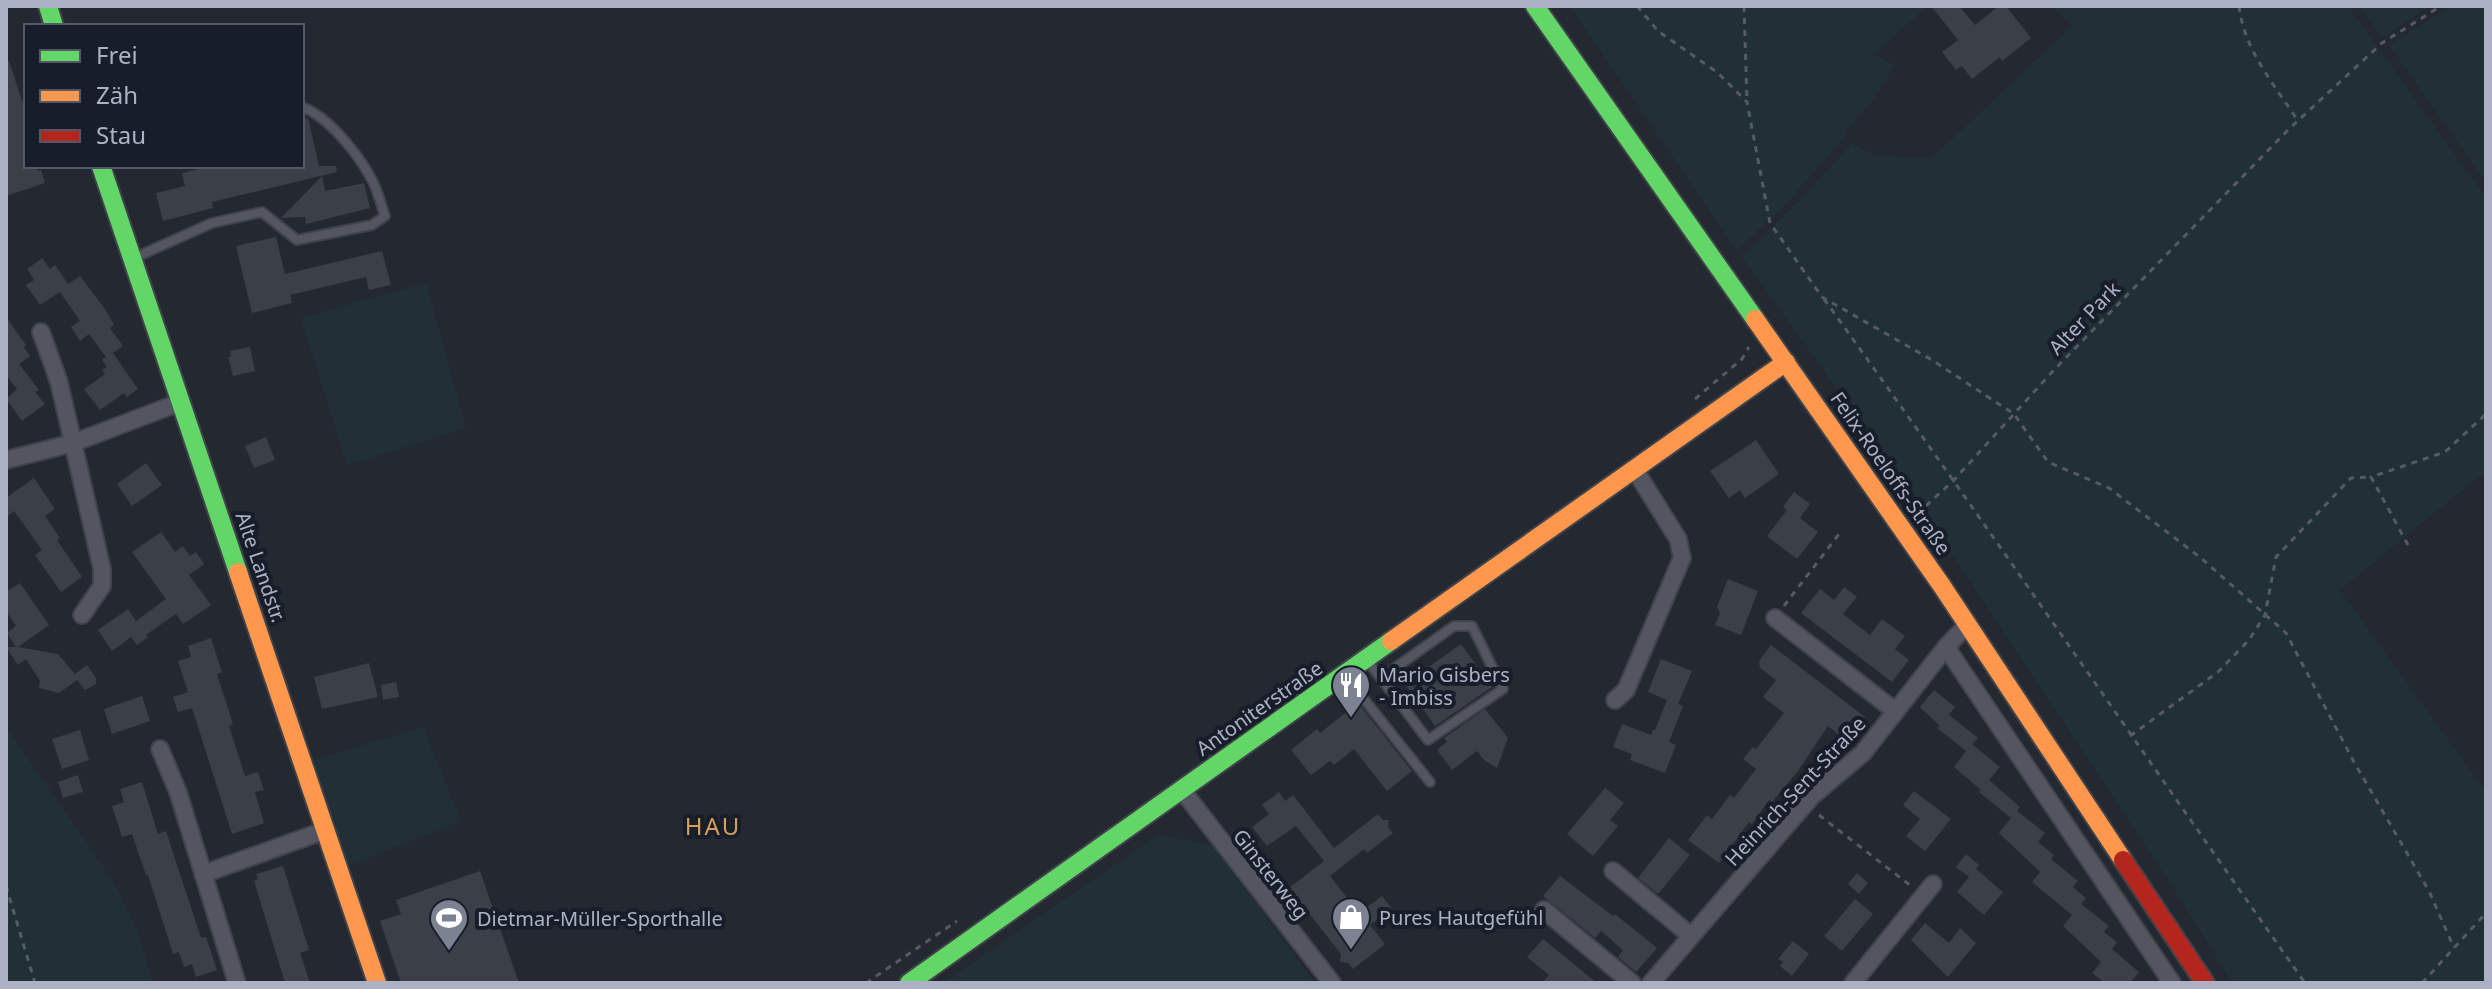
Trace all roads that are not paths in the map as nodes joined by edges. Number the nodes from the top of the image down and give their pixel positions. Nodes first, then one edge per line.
1 (1535, 6) edge
2 (304, 108) edge
3 (102, 168) edge
4 (133, 258) junction
5 (41, 332) dead end
6 (1786, 362) junction
7 (181, 402) junction
8 (73, 443) junction
9 (6, 460) edge
10 (1635, 470) junction
11 (82, 615) dead end
12 (1775, 618) road end
13 (1968, 624) junction
14 (1946, 647) junction
15 (1366, 659) junction
16 (1344, 674) junction
17 (1381, 678) junction
18 (1615, 700) dead end
19 (1895, 711) junction
20 (160, 749) dead end
21 (1430, 782) dead end
22 (1181, 789) junction
23 (326, 830) junction
24 (1613, 871) dead end
25 (203, 874) junction
26 (1928, 890) road end
27 (1544, 910) dead end
28 (1691, 936) junction
29 (2197, 980) edge
30 (237, 983) edge
31 (377, 983) edge
32 (909, 983) edge
33 (1332, 983) edge
34 (1632, 983) edge
35 (1651, 983) edge
36 (1853, 983) edge
37 (2172, 983) edge

1 - 6 street, Felix-Roeloffs-Straße
2 - 4 lane
3 - 4 street, Alte Landstr.
4 - 7 street, Alte Landstr.
5 - 8 street
6 - 10 street, Antoniterstraße
6 - 13 street, Felix-Roeloffs-Straße
7 - 8 street
7 - 23 street, Alte Landstr.
8 - 9 street
8 - 11 street
10 - 15 street, Antoniterstraße
10 - 18 street
12 - 19 street, Heinrich-Sent-Straße
13 - 14 street, Heinrich-Sent-Straße
13 - 29 street, Felix-Roeloffs-Straße
14 - 19 street, Heinrich-Sent-Straße
14 - 37 street
15 - 16 street, Antoniterstraße
15 - 17 lane
16 - 21 lane
16 - 22 street, Antoniterstraße
17 - 17 lane
19 - 28 street, Heinrich-Sent-Straße
20 - 25 street
22 - 32 street, Antoniterstraße
22 - 33 street, Ginsterweg
23 - 25 street
23 - 31 street, Alte Landstr.
24 - 28 street
25 - 30 street
26 - 36 street
27 - 34 street
28 - 35 street, Heinrich-Sent-Straße

